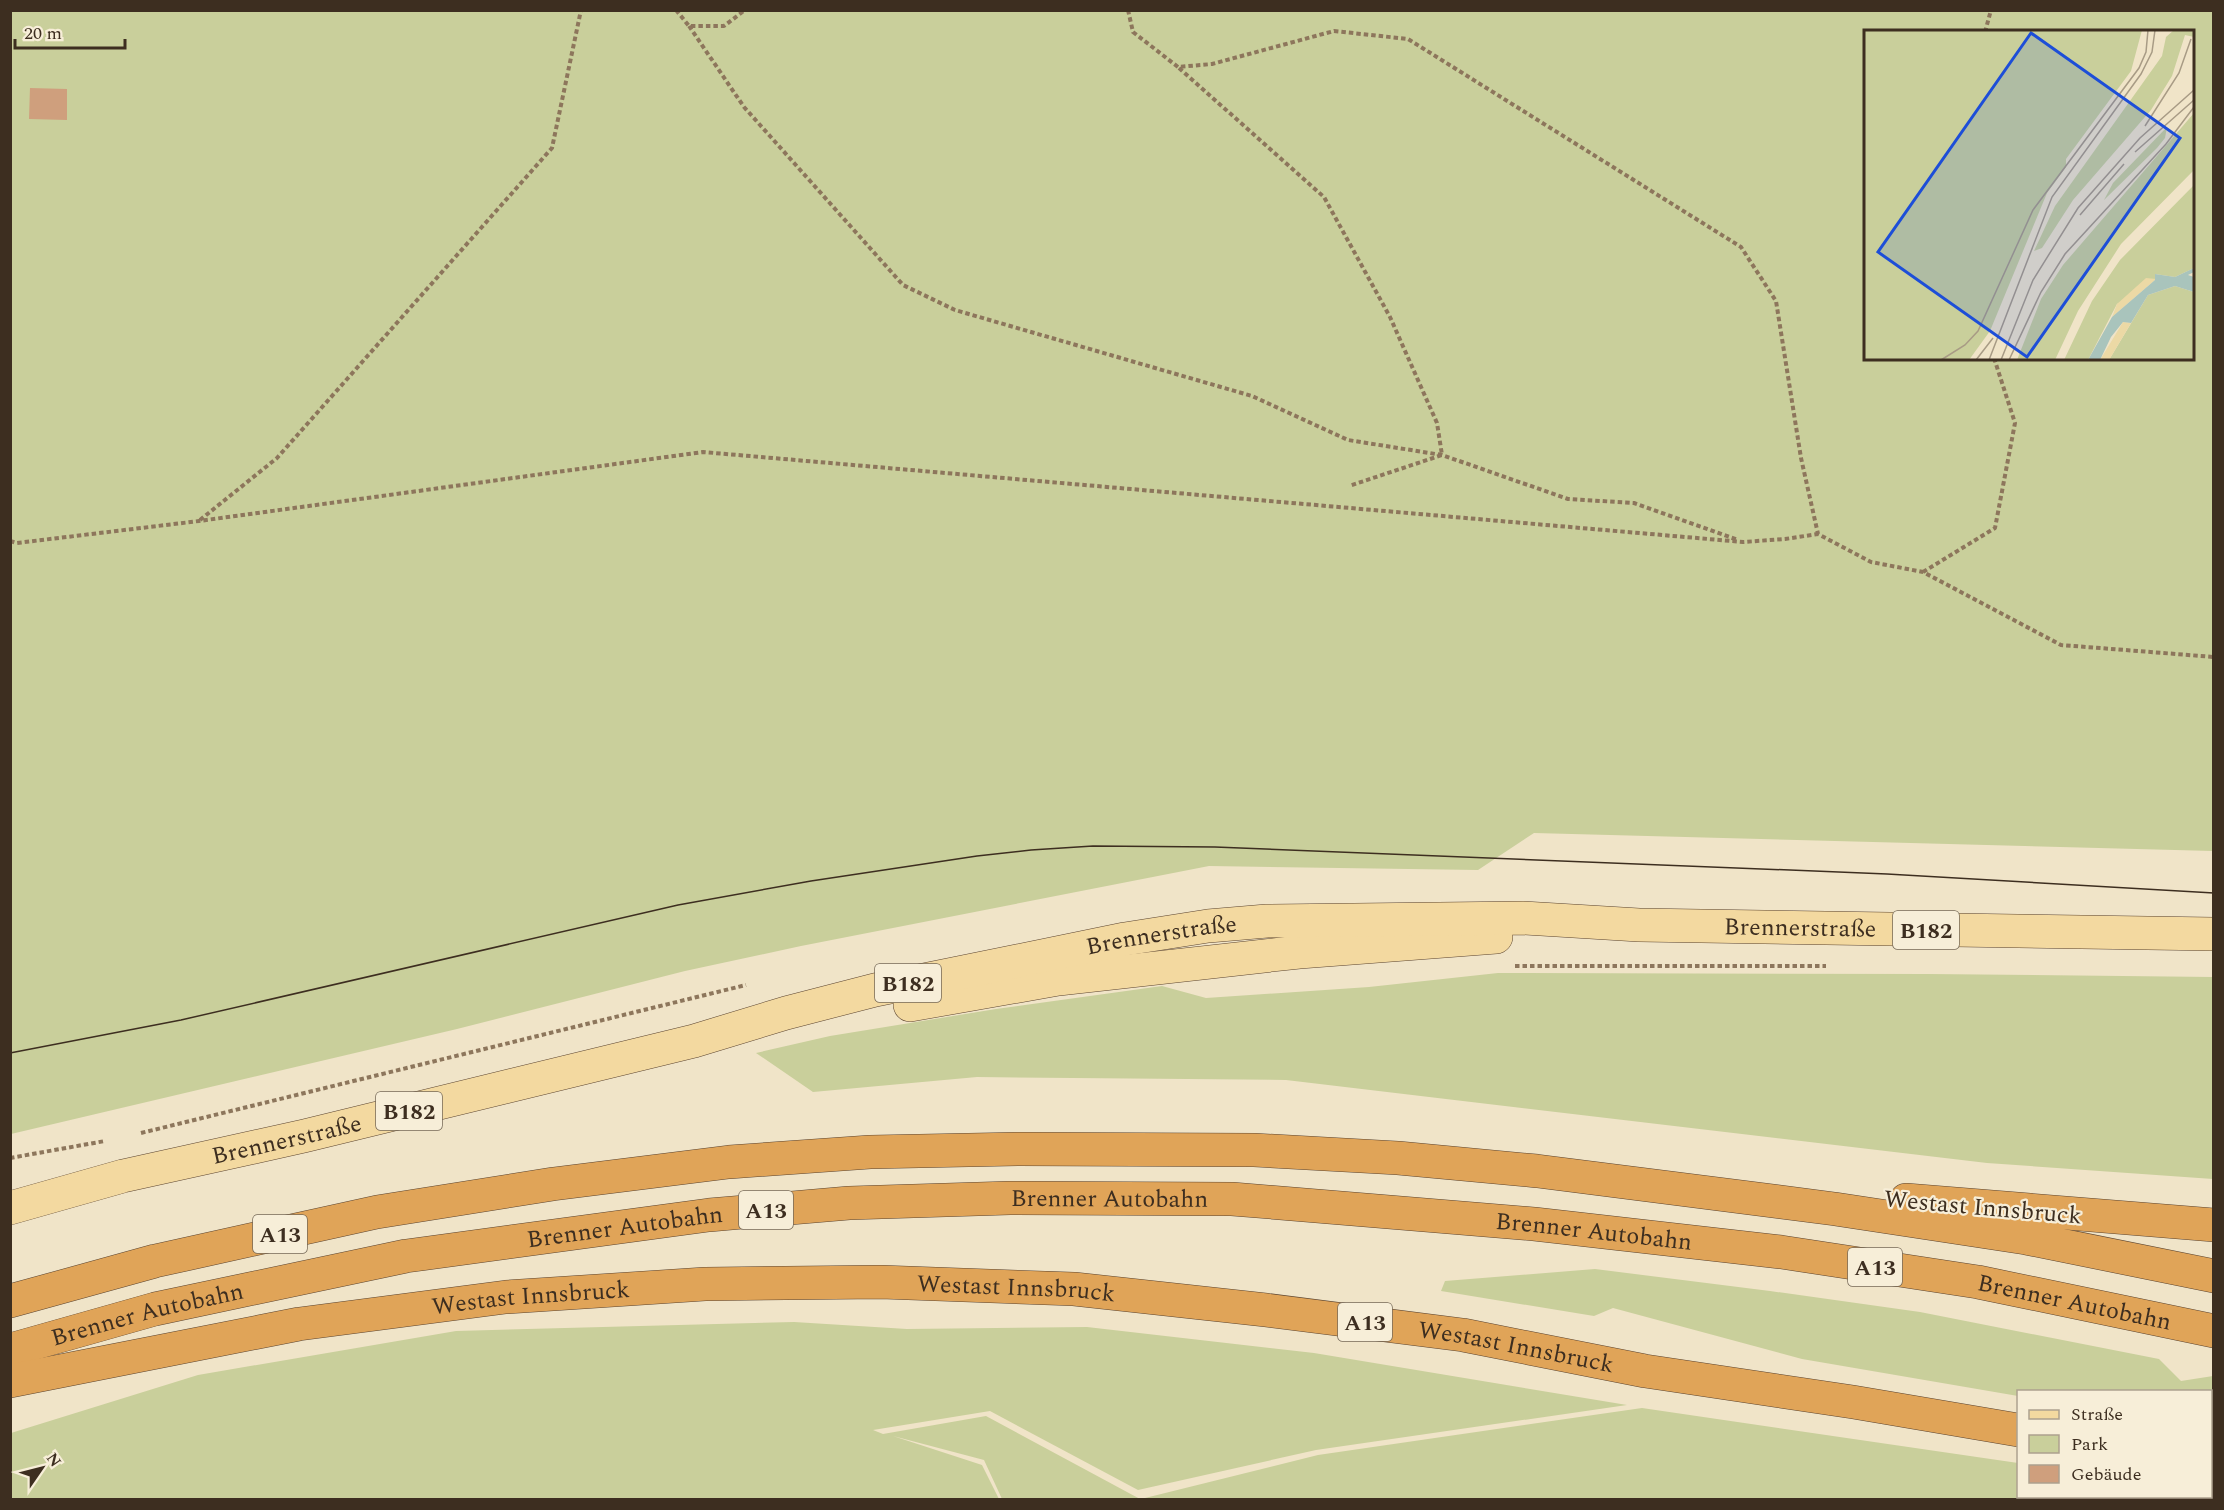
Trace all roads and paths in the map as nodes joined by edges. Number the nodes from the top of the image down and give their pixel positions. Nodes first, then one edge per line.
1 (581, 10) edge
2 (676, 10) edge
3 (745, 10) edge
4 (1128, 10) edge
5 (1991, 10) edge
6 (689, 26) junction
7 (1986, 30) edge
8 (1178, 67) junction
9 (1995, 360) edge
10 (1442, 455) junction
11 (1349, 486) dead end
12 (199, 521) junction
13 (1818, 534) junction
14 (10, 540) edge
15 (1743, 542) junction
16 (1923, 572) junction
17 (2214, 657) edge
18 (2214, 934) edge
19 (1504, 966) dead end
20 (1835, 966) dead end
21 (753, 984) dead end
22 (141, 1133) dead end
23 (106, 1141) dead end
24 (10, 1158) edge
25 (123, 1176) junction
26 (1644, 1183) junction
27 (10, 1187) edge
28 (10, 1208) edge
29 (2214, 1225) edge
30 (2214, 1276) edge
31 (10, 1300) edge
32 (2214, 1331) edge
33 (10, 1350) edge
34 (10, 1382) edge
35 (2017, 1430) edge

1 - 12 path
2 - 6 path
3 - 6 path
4 - 8 path
5 - 7 path
6 - 10 path
8 - 10 path
8 - 13 path
9 - 16 path
10 - 11 path
10 - 15 path
12 - 14 path
12 - 15 path
13 - 15 path
13 - 16 path
16 - 17 path
18 - 25 main road, Brennerstraße / B182
19 - 20 path
21 - 22 path
23 - 24 path
25 - 27 main road, B182
25 - 28 main road, B182
26 - 29 highway, Westast Innsbruck / A13
26 - 30 highway, Brenner Autobahn / A13
26 - 31 highway, Brenner Autobahn / A13
32 - 33 highway, Brenner Autobahn / A13
34 - 35 highway, Westast Innsbruck / A13

